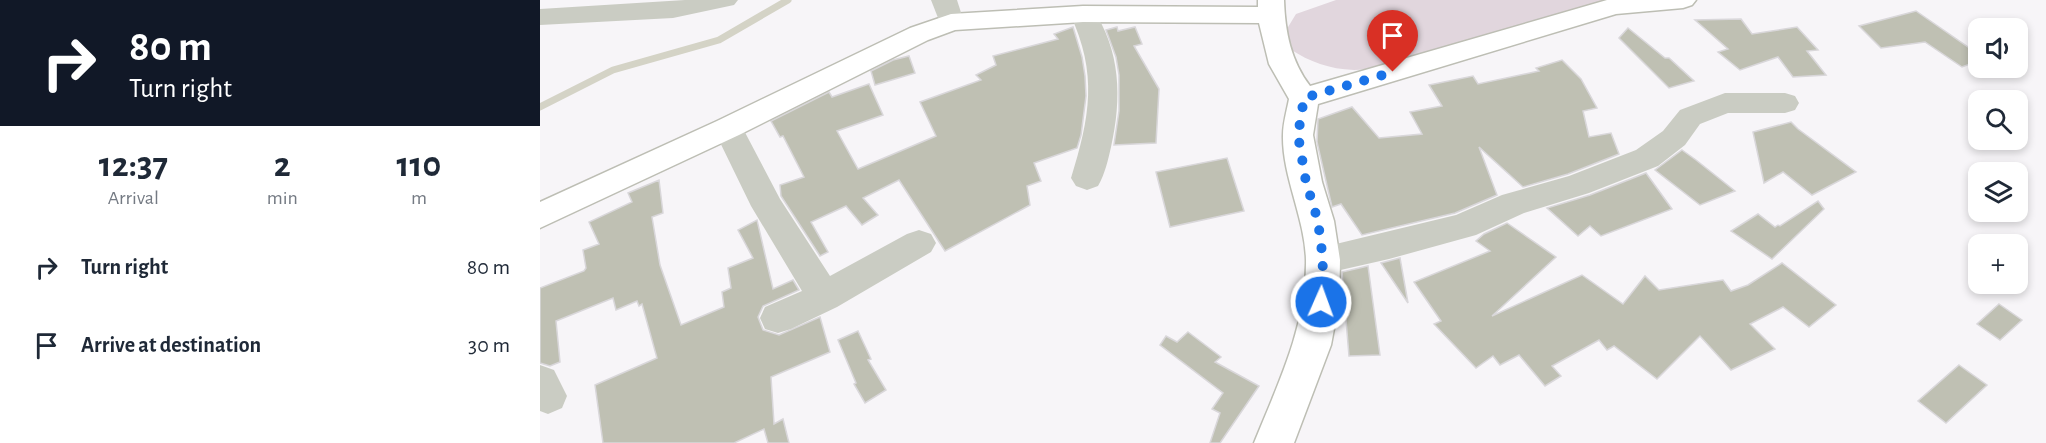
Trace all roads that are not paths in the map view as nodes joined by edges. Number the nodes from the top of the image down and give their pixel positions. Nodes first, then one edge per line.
1 (725, 0) edge
2 (995, 0) edge
3 (1683, 0) edge
4 (947, 8) edge
5 (1271, 8) edge
6 (1083, 14) junction
7 (540, 17) edge
8 (1304, 98) junction
9 (1785, 103) dead end
10 (728, 128) junction
11 (1087, 178) dead end
12 (540, 196) edge
13 (540, 216) edge
14 (919, 243) dead end
15 (1323, 260) junction
16 (824, 297) junction
17 (778, 318) dead end
18 (1275, 443) edge

1 - 7 street
2 - 4 main road
3 - 8 main road
4 - 6 main road
4 - 10 main road
4 - 12 main road
5 - 6 main road
5 - 8 main road
6 - 11 street
8 - 15 main road
9 - 15 street
10 - 13 main road
10 - 16 street
14 - 16 street
15 - 18 main road
16 - 17 street

